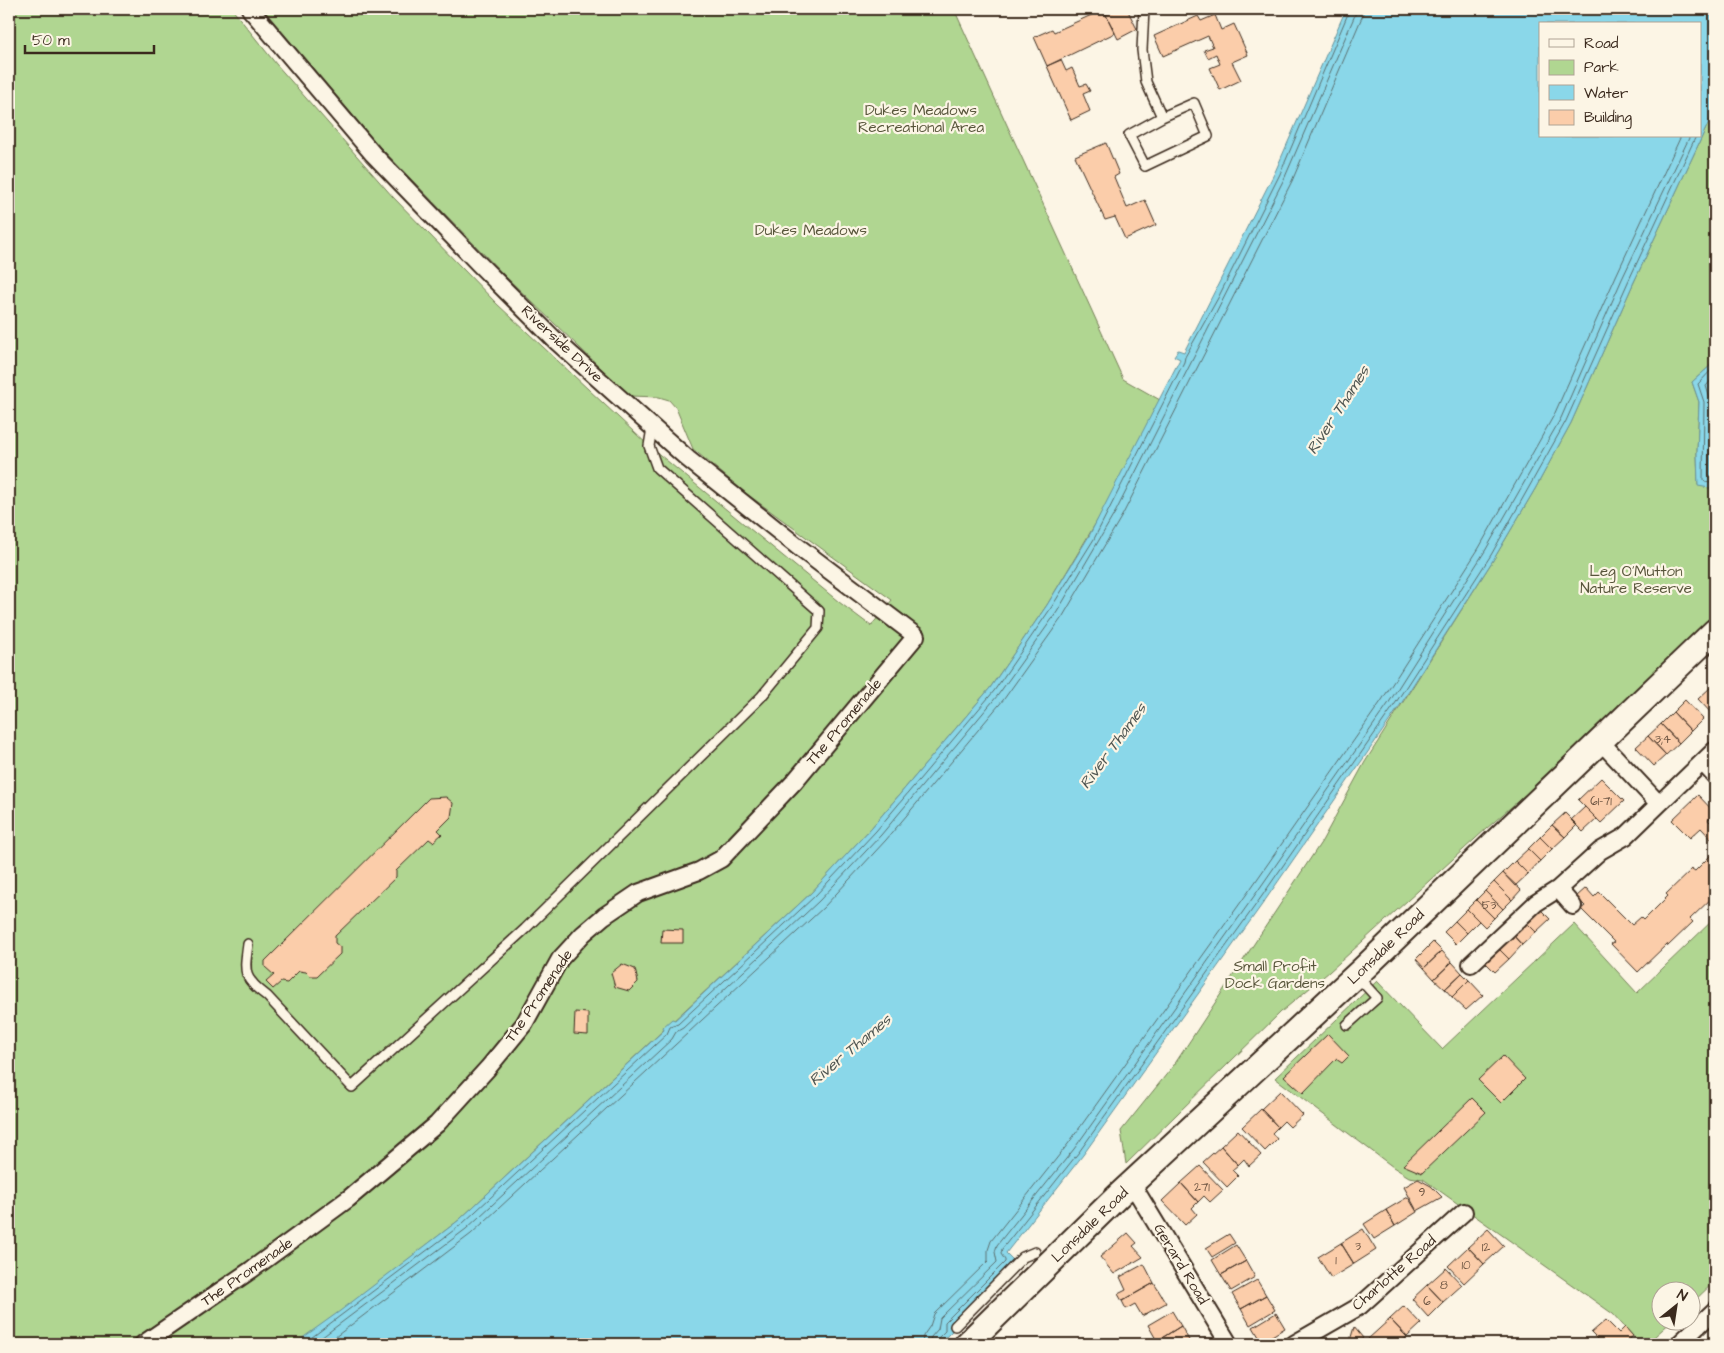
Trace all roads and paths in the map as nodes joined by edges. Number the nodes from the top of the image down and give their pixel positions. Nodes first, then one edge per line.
1 (250, 9) edge
2 (1144, 9) edge
3 (1162, 117) junction
4 (652, 428) junction
5 (1715, 631) edge
6 (916, 636) joint
7 (1601, 742) junction
8 (1715, 750) edge
9 (1703, 763) junction
10 (1715, 776) edge
11 (1659, 804) junction
12 (1558, 889) junction
13 (1574, 906) dead end
14 (248, 944) dead end
15 (1471, 964) dead end
16 (1357, 976) junction
17 (1347, 1025) dead end
18 (1132, 1184) junction
19 (1464, 1212) dead end
20 (1034, 1252) dead end
21 (1715, 1310) edge
22 (961, 1335) edge
23 (143, 1344) edge
24 (1229, 1344) edge
25 (1294, 1344) edge
26 (1679, 1344) edge

1 - 4 street, Riverside Drive
2 - 3 lane
3 - 3 lane
4 - 6 street, Riverside Drive
4 - 14 lane
5 - 7 main road, Lonsdale Road
6 - 23 street, The Promenade
7 - 11 street
7 - 16 main road, Lonsdale Road
8 - 9 street
9 - 10 street
9 - 11 street
11 - 12 street
12 - 13 street
12 - 15 street
16 - 17 lane
16 - 18 main road, Lonsdale Road
18 - 22 main road, Lonsdale Road
18 - 24 street, Gerard Road
19 - 25 street, Charlotte Road
20 - 22 lane
21 - 26 street

